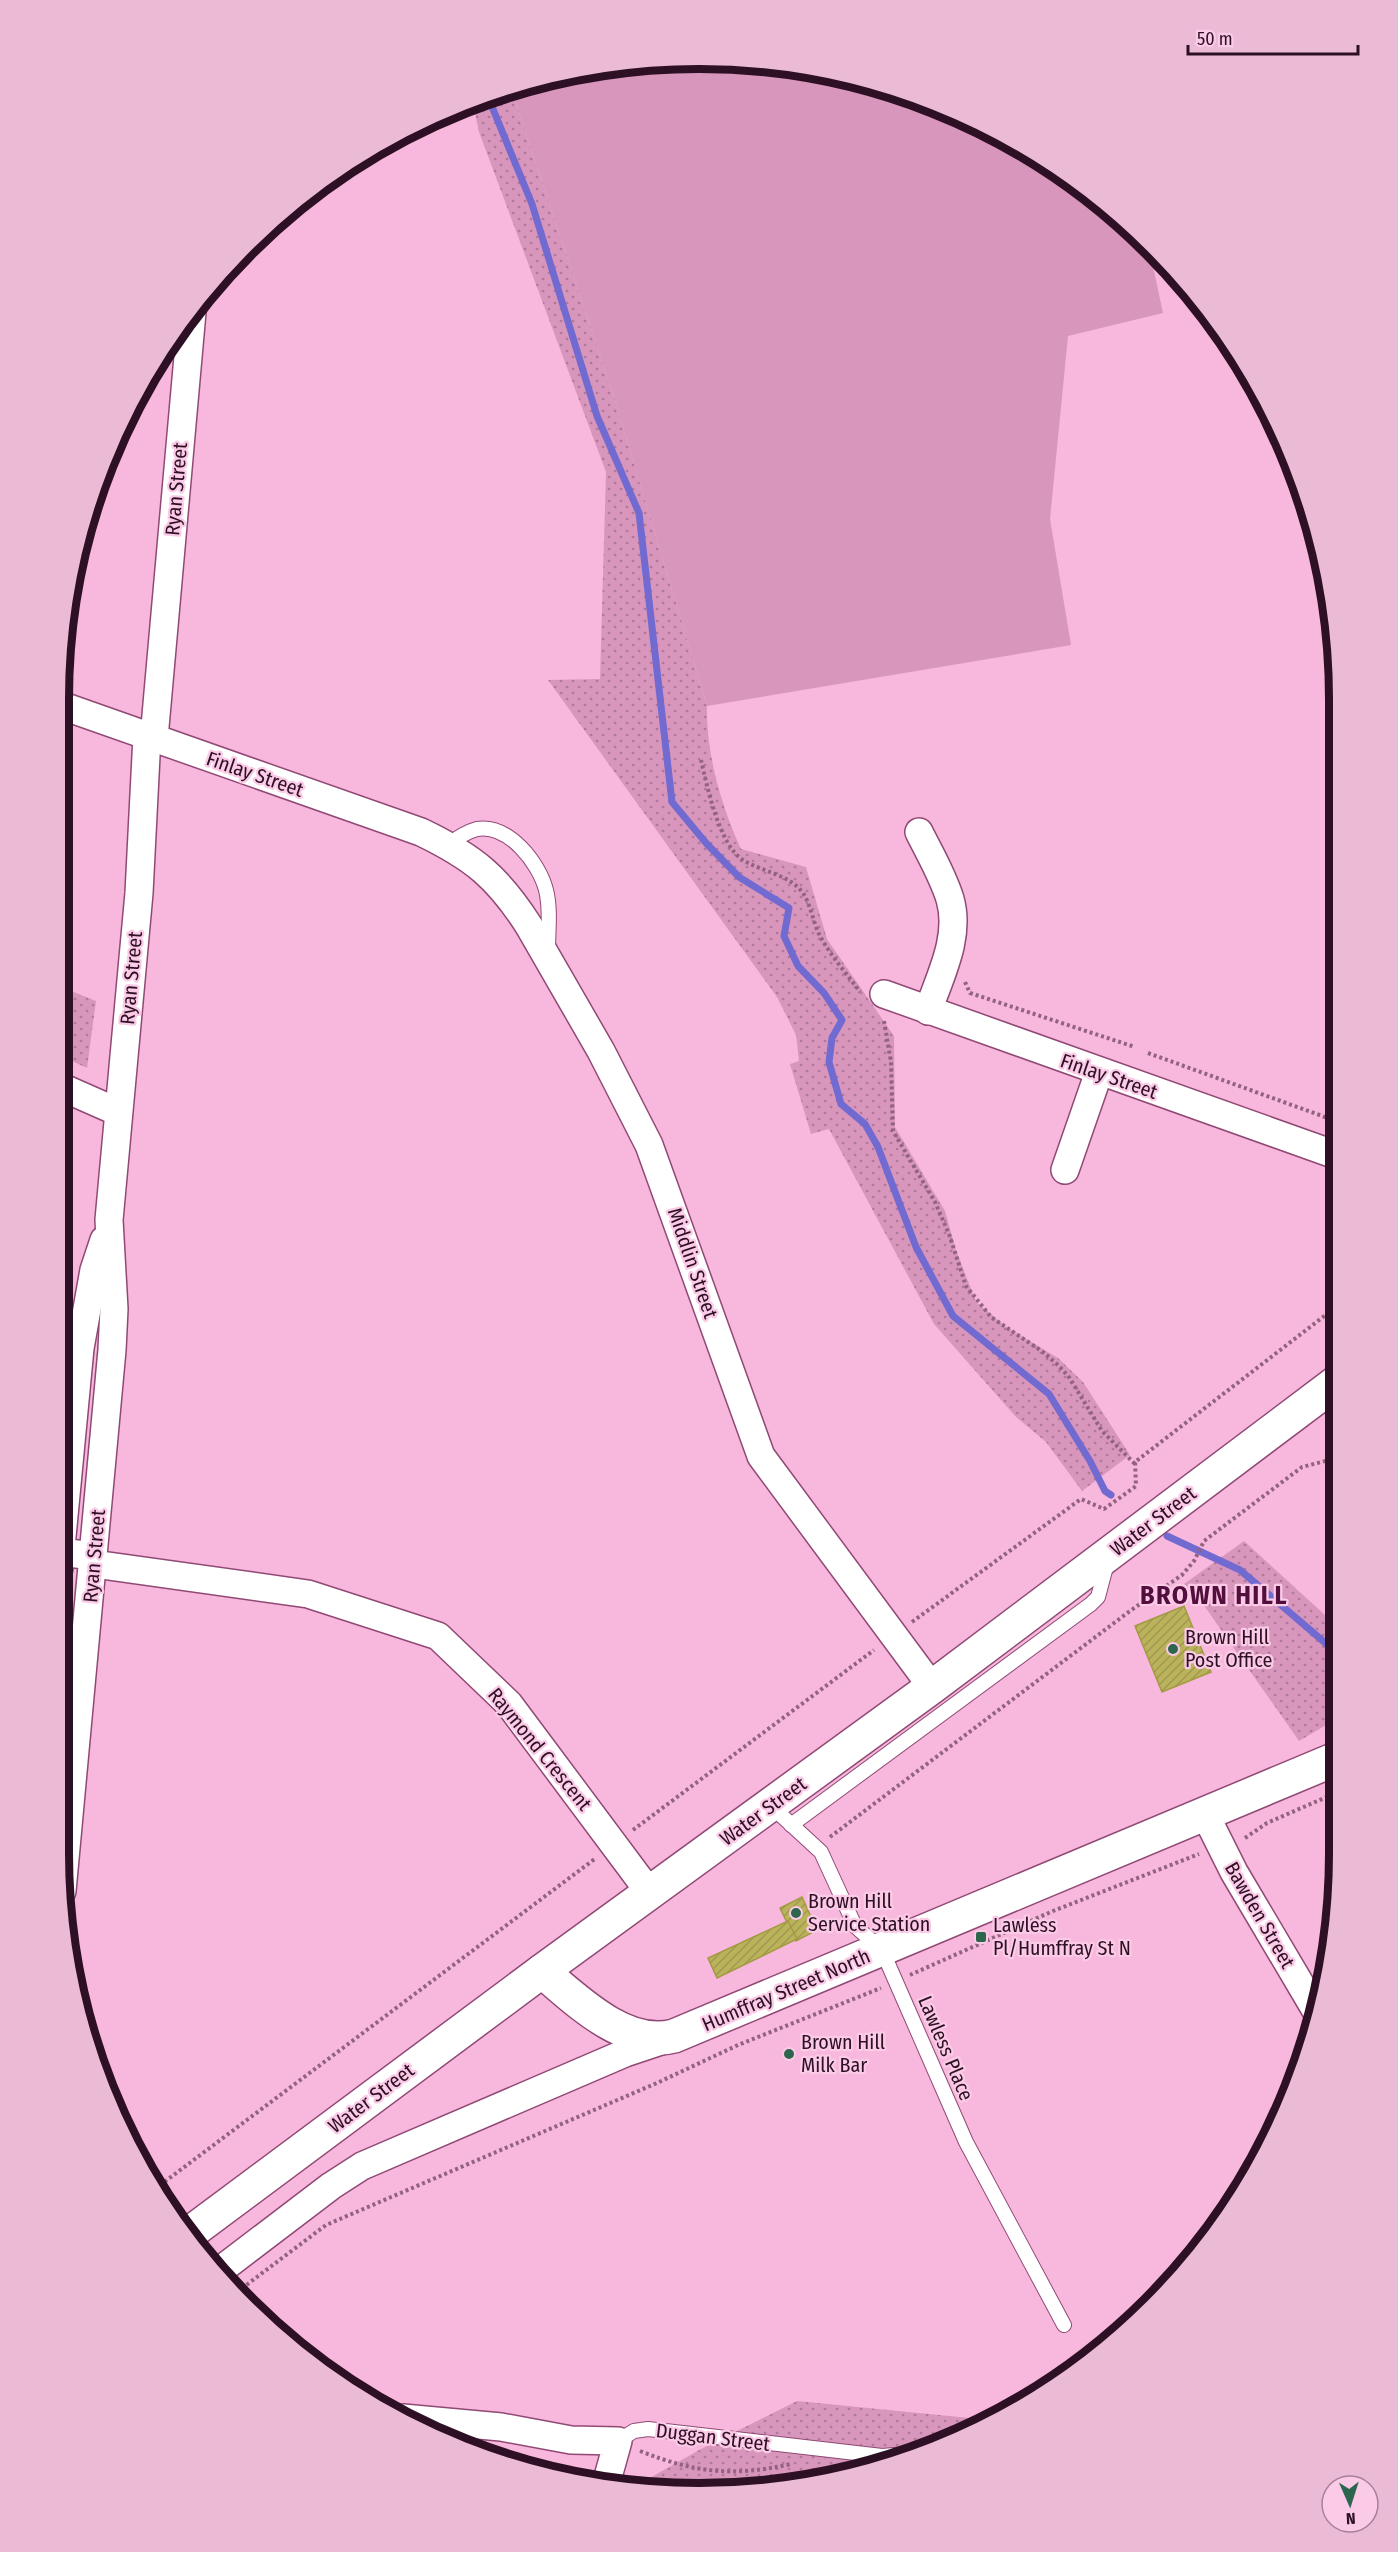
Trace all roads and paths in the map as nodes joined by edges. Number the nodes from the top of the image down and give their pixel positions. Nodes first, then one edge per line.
1 (190, 328) edge
2 (69, 708) edge
3 (151, 737) junction
4 (701, 759) dead end
5 (919, 832) dead end
6 (448, 845) junction
7 (547, 958) junction
8 (943, 966) junction
9 (875, 1001) junction
10 (928, 1011) junction
11 (885, 1024) junction
12 (1135, 1047) dead end
13 (1148, 1053) dead end
14 (1099, 1072) junction
15 (69, 1090) edge
16 (118, 1112) junction
17 (1329, 1118) edge
18 (1329, 1153) edge
19 (1065, 1170) dead end
20 (109, 1220) junction
21 (1329, 1312) edge
22 (113, 1327) junction
23 (83, 1329) junction
24 (1329, 1387) edge
25 (1329, 1460) edge
26 (1135, 1465) junction
27 (69, 1470) edge
28 (1112, 1552) junction
29 (69, 1558) edge
30 (94, 1564) junction
31 (894, 1635) junction
32 (932, 1687) junction
33 (1329, 1762) edge
34 (1329, 1796) edge
35 (1205, 1814) junction
36 (781, 1815) junction
37 (69, 1819) edge
38 (614, 1844) junction
39 (816, 1848) junction
40 (1222, 1849) junction
41 (650, 1893) junction
42 (882, 1950) junction
43 (542, 1971) junction
44 (896, 1982) junction
45 (1311, 2002) edge
46 (674, 2036) junction
47 (163, 2183) edge
48 (194, 2230) edge
49 (224, 2267) edge
50 (243, 2287) edge
51 (1064, 2325) dead end
52 (425, 2420) edge
53 (618, 2441) junction
54 (882, 2456) edge
55 (802, 2462) dead end
56 (608, 2476) edge

1 - 3 street, Ryan Street
2 - 3 street, Finlay Street
3 - 6 street, Finlay Street
3 - 16 street, Ryan Street
4 - 9 path
5 - 8 street
6 - 7 street, Middlin Street
6 - 7 lane
7 - 31 street, Middlin Street
8 - 10 street
8 - 12 path
9 - 10 street, Finlay Street
9 - 11 path
9 - 11 path
10 - 14 street, Finlay Street
11 - 26 path
13 - 17 path
14 - 18 street, Finlay Street
14 - 19 street
15 - 16 street
16 - 20 street, Ryan Street
20 - 22 street, Ryan Street
20 - 23 street, Ryan Street
21 - 26 path
22 - 23 lane
22 - 30 street, Ryan Street
23 - 27 street, Ryan Street
24 - 28 main road, Water Street
25 - 39 path
26 - 31 path
28 - 32 main road, Water Street
28 - 36 lane
29 - 30 street, Raymond Crescent
30 - 37 street, Ryan Street
30 - 38 street, Raymond Crescent
31 - 32 street, Middlin Street
31 - 38 path
32 - 36 main road, Water Street
33 - 35 main road, Humffray Street North
34 - 40 path
35 - 40 street, Bawden Street
35 - 42 main road, Humffray Street North
36 - 39 lane, Lawless Place
36 - 41 main road, Water Street
38 - 41 street, Raymond Crescent
38 - 47 path
39 - 42 lane, Lawless Place
40 - 44 path
40 - 45 street, Bawden Street
41 - 43 main road, Water Street
42 - 44 lane, Lawless Place
42 - 46 main road, Humffray Street North
43 - 46 main road, Humffray Street North
43 - 48 main road, Water Street
44 - 50 path
44 - 51 lane, Lawless Place
46 - 49 street
52 - 53 street, Duggan Street
53 - 54 lane, Duggan Street
53 - 55 path
53 - 56 street

